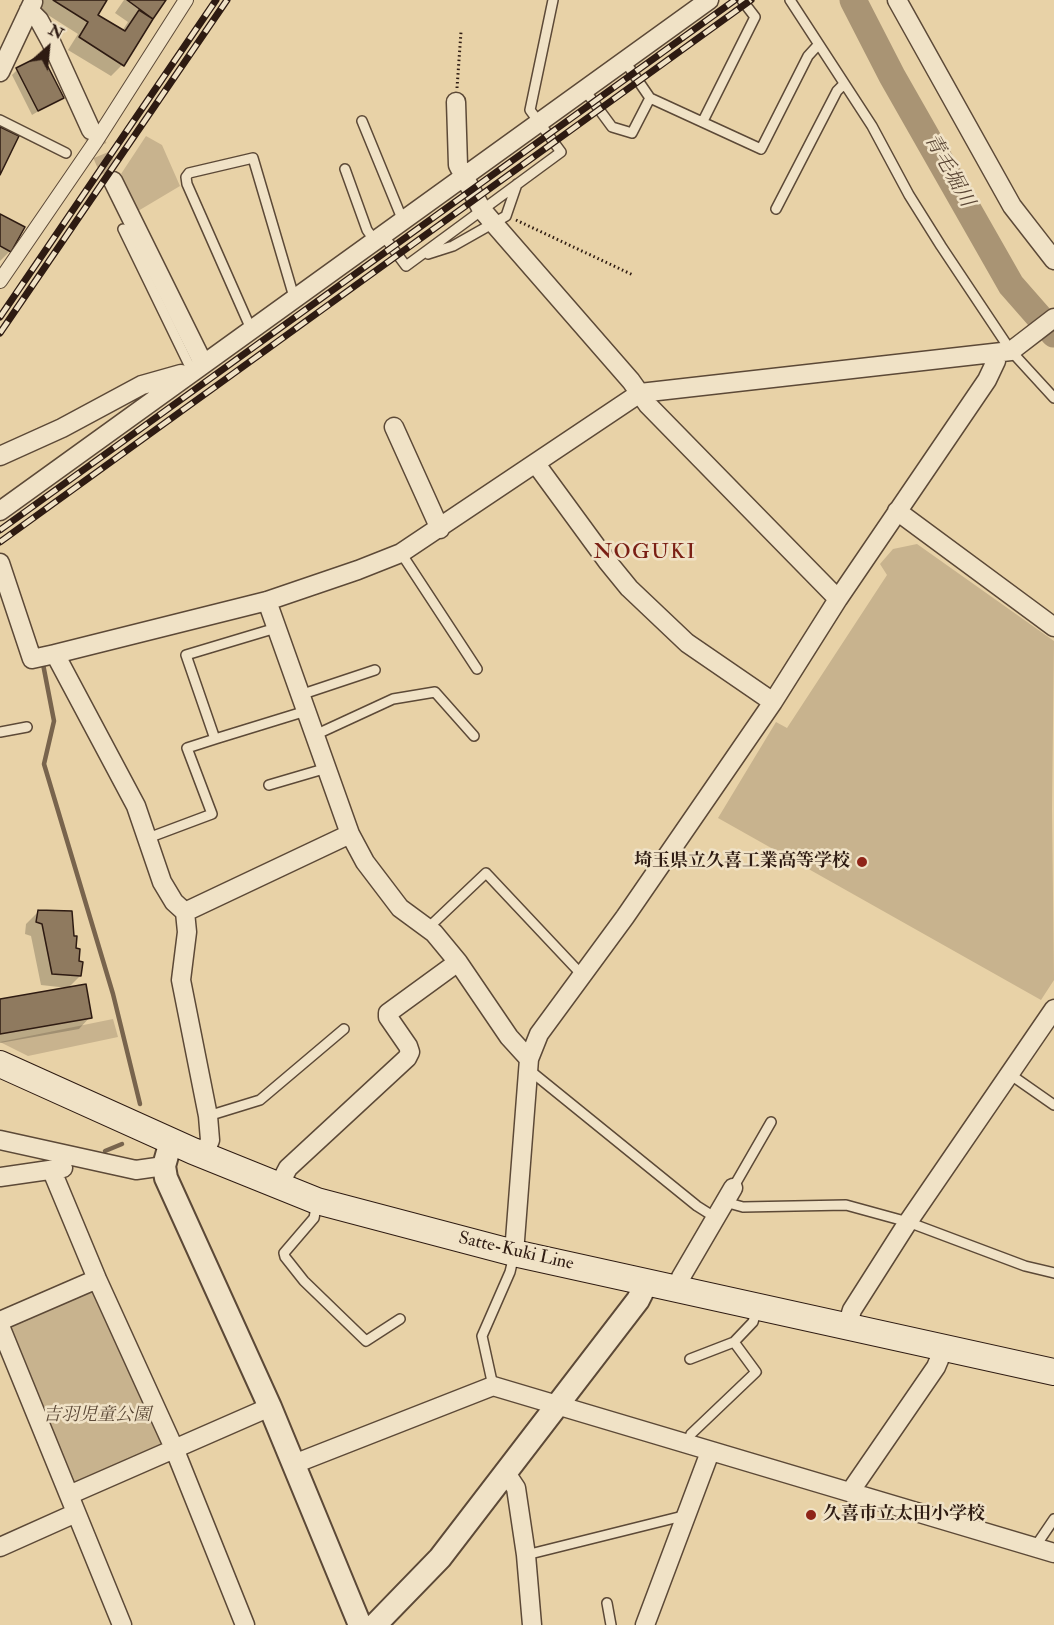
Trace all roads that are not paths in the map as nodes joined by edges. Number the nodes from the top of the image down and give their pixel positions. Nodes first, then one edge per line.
1 (186, 0) edge
2 (553, 0) edge
3 (709, 0) edge
4 (742, 0) edge
5 (790, 0) edge
6 (897, 0) edge
7 (31, 5) edge
8 (818, 45) junction
9 (624, 60) junction
10 (0, 72) edge
11 (843, 85) junction
12 (584, 89) junction
13 (650, 98) junction
14 (456, 102) road end
15 (0, 120) edge
16 (362, 121) dead end
17 (703, 121) junction
18 (538, 122) junction
19 (91, 130) tunnel mouth
20 (66, 153) dead end
21 (345, 169) dead end
22 (462, 176) junction
23 (113, 181) tunnel mouth
24 (517, 184) junction
25 (776, 209) dead end
26 (494, 216) junction
27 (403, 221) junction
28 (123, 229) dead end
29 (379, 238) junction
30 (420, 256) junction
31 (1054, 260) edge
32 (0, 281) edge
33 (294, 297) junction
34 (1054, 318) edge
35 (251, 329) junction
36 (1007, 350) junction
37 (198, 367) junction
38 (640, 393) junction
39 (1054, 398) edge
40 (394, 427) dead end
41 (0, 456) edge
42 (536, 464) junction
43 (0, 511) edge
44 (897, 511) junction
45 (440, 529) junction
46 (401, 553) junction
47 (0, 563) edge
48 (838, 599) junction
49 (267, 600) junction
50 (1054, 627) edge
51 (276, 628) junction
52 (55, 654) junction
53 (477, 669) dead end
54 (375, 670) dead end
55 (772, 702) junction
56 (303, 703) junction
57 (27, 727) dead end
58 (0, 732) edge
59 (315, 735) junction
60 (474, 736) dead end
61 (215, 739) junction
62 (327, 768) junction
63 (269, 785) dead end
64 (350, 834) junction
65 (148, 838) junction
66 (184, 912) junction
67 (428, 928) junction
68 (458, 962) junction
69 (582, 975) junction
70 (1054, 1009) edge
71 (344, 1029) dead end
72 (0, 1064) edge
73 (529, 1064) junction
74 (1011, 1075) junction
75 (1054, 1105) edge
76 (208, 1116) junction
77 (771, 1122) dead end
78 (0, 1140) edge
79 (171, 1142) junction
80 (204, 1155) junction
81 (80, 1158) junction
82 (164, 1166) junction
83 (52, 1171) junction
84 (0, 1177) edge
85 (278, 1187) junction
86 (317, 1201) junction
87 (724, 1203) junction
88 (908, 1221) junction
89 (514, 1253) junction
90 (1054, 1273) edge
91 (97, 1279) junction
92 (647, 1282) junction
93 (678, 1289) junction
94 (758, 1307) junction
95 (400, 1319) dead end
96 (0, 1321) edge
97 (0, 1326) edge
98 (847, 1326) junction
99 (734, 1342) junction
100 (944, 1348) junction
101 (690, 1359) dead end
102 (1054, 1372) edge
103 (493, 1386) junction
104 (558, 1405) junction
105 (270, 1407) junction
106 (687, 1445) junction
107 (174, 1448) junction
108 (710, 1452) junction
109 (294, 1464) junction
110 (506, 1473) junction
111 (850, 1492) junction
112 (69, 1495) junction
113 (76, 1513) junction
114 (687, 1515) junction
115 (1054, 1519) edge
116 (0, 1547) edge
117 (1035, 1547) junction
118 (1054, 1553) edge
119 (526, 1555) junction
120 (607, 1603) dead end
121 (123, 1625) edge
122 (245, 1625) edge
123 (360, 1625) edge
124 (375, 1625) edge
125 (532, 1625) edge
126 (611, 1625) edge
127 (644, 1625) edge

1 - 32 street
2 - 18 lane
3 - 9 street
4 - 17 lane
5 - 8 lane
6 - 31 street
7 - 10 street
7 - 19 street
8 - 11 lane
8 - 17 lane
9 - 12 street
9 - 13 lane
11 - 25 lane
11 - 36 lane
12 - 13 lane
12 - 18 street
13 - 17 lane
14 - 22 street
15 - 20 lane
16 - 27 lane
18 - 22 street
18 - 24 lane
21 - 29 lane
22 - 26 street
22 - 27 street
23 - 37 street
24 - 26 lane
24 - 26 lane
26 - 30 lane
26 - 30 lane
26 - 38 street
27 - 29 street
28 - 37 lane
29 - 30 lane
29 - 33 street
33 - 35 street
33 - 35 lane
34 - 36 street
35 - 37 street
36 - 38 street
36 - 39 lane
36 - 44 street
37 - 41 street
37 - 43 street
38 - 42 street
38 - 48 street
40 - 45 street
42 - 45 street
42 - 55 street
44 - 48 street
44 - 50 street
45 - 46 street
46 - 49 street
46 - 53 lane
47 - 52 street
48 - 55 street
49 - 51 street
49 - 52 street
51 - 56 street
51 - 61 lane
52 - 65 street
54 - 56 lane
55 - 69 street
56 - 59 street
56 - 61 lane
57 - 58 lane
59 - 60 lane
59 - 62 street
61 - 65 lane
62 - 63 lane
62 - 64 street
64 - 66 street
64 - 67 street
65 - 66 street
66 - 76 street
67 - 68 street
67 - 69 lane
68 - 73 street
68 - 85 street
69 - 73 street
70 - 74 street
71 - 76 lane
72 - 79 main road, Satte-Kuki Line
73 - 87 lane
73 - 89 street
74 - 75 lane
74 - 88 street
76 - 80 street
77 - 87 lane
78 - 81 street
79 - 80 main road, Satte-Kuki Line
79 - 82 street
80 - 85 main road, Satte-Kuki Line
81 - 82 street
81 - 83 street
82 - 105 street
83 - 84 street
83 - 91 street
85 - 86 main road, Satte-Kuki Line
86 - 89 main road, Satte-Kuki Line
86 - 95 lane
87 - 88 lane
87 - 93 street
88 - 90 lane
88 - 98 street
89 - 92 main road, Satte-Kuki Line
89 - 103 lane
91 - 96 street
91 - 107 street
92 - 93 main road, Satte-Kuki Line
92 - 104 street
93 - 94 main road, Satte-Kuki Line
94 - 98 main road, Satte-Kuki Line
94 - 99 lane
97 - 112 street
98 - 100 main road, Satte-Kuki Line
99 - 101 lane
99 - 106 lane
100 - 102 main road, Satte-Kuki Line
100 - 111 street
103 - 104 street
103 - 109 street
104 - 106 street
104 - 110 street
105 - 107 street
105 - 109 street
106 - 108 street
107 - 112 street
107 - 122 street
108 - 111 street
108 - 114 street
109 - 123 street
110 - 119 street
110 - 124 street
111 - 117 street
112 - 113 street
113 - 116 street
113 - 121 street
114 - 119 lane
114 - 127 street
115 - 117 lane
117 - 118 street
119 - 125 street
120 - 126 lane

